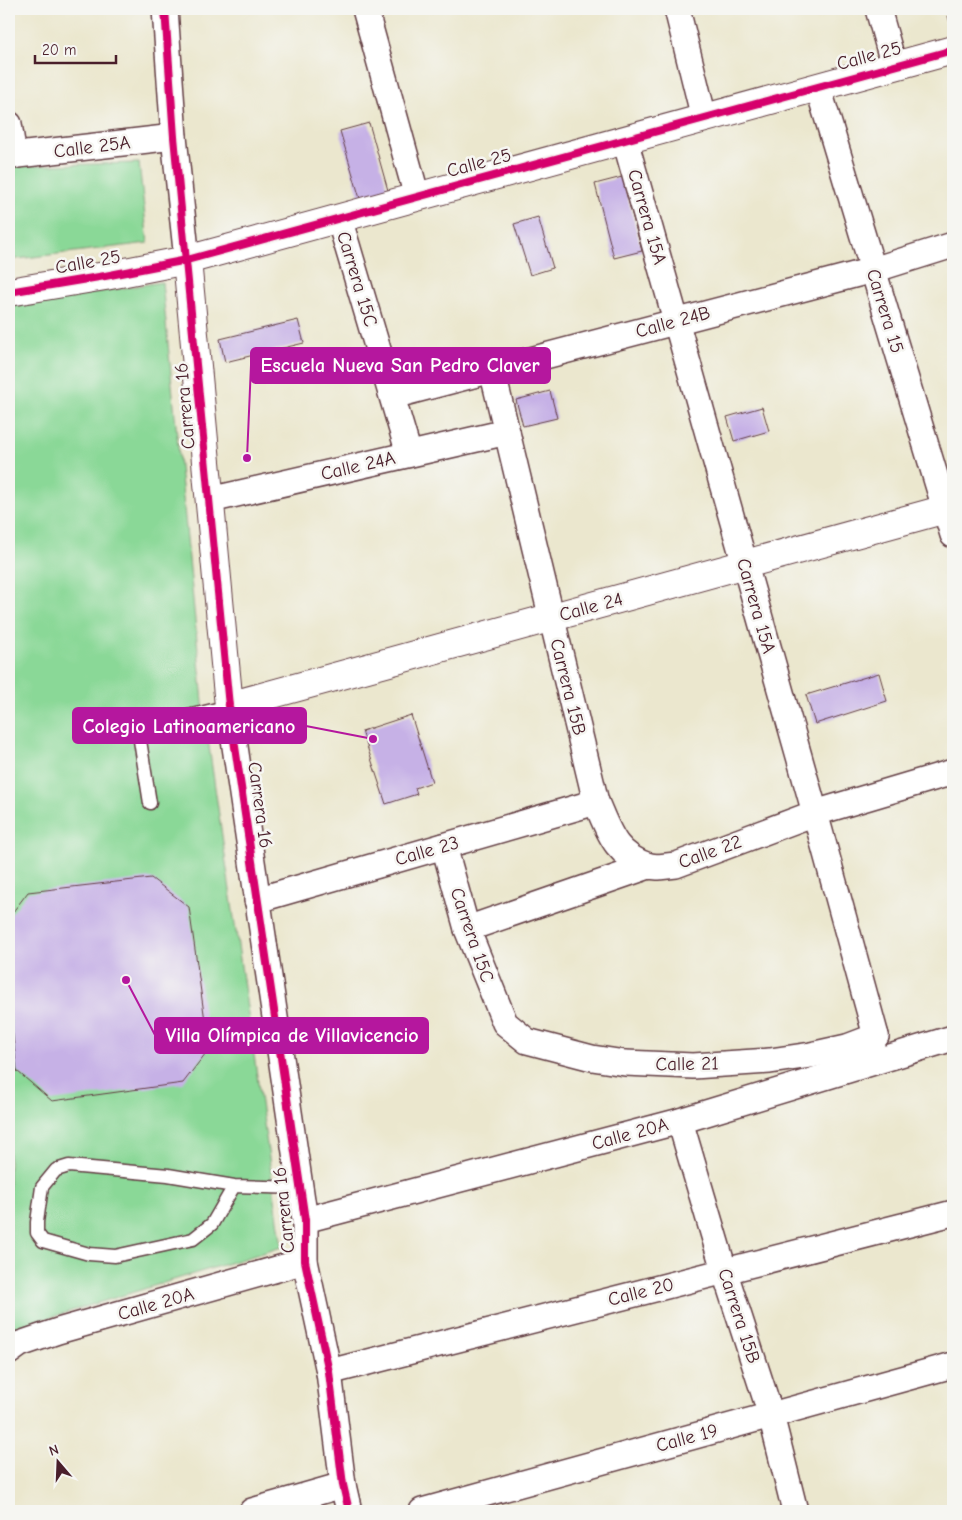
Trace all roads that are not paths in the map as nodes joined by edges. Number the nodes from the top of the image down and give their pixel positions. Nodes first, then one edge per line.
1 (165, 9) edge
2 (366, 9) edge
3 (677, 9) edge
4 (878, 9) edge
5 (953, 50) edge
6 (894, 66) junction
7 (818, 87) junction
8 (704, 118) junction
9 (9, 124) edge
10 (174, 137) junction
11 (625, 140) junction
12 (11, 156) edge
13 (417, 197) junction
14 (339, 218) junction
15 (953, 245) edge
16 (187, 260) junction
17 (873, 270) junction
18 (9, 292) edge
19 (676, 322) junction
20 (492, 370) junction
21 (393, 396) junction
22 (507, 432) junction
23 (409, 454) junction
24 (210, 500) junction
25 (951, 517) edge
26 (744, 565) junction
27 (552, 618) junction
28 (228, 706) junction
29 (953, 772) edge
30 (596, 802) junction
31 (150, 803) dead end
32 (815, 813) junction
33 (444, 846) junction
34 (648, 866) junction
35 (257, 900) junction
36 (467, 929) junction
37 (505, 1023) joint
38 (949, 1034) edge
39 (876, 1036) junction
40 (912, 1050) junction
41 (680, 1121) junction
42 (234, 1186) junction
43 (300, 1188) junction
44 (953, 1213) edge
45 (304, 1220) junction
46 (306, 1260) junction
47 (724, 1270) junction
48 (9, 1352) edge
49 (953, 1365) edge
50 (329, 1372) junction
51 (771, 1415) junction
52 (344, 1484) junction
53 (252, 1511) edge
54 (349, 1511) edge
55 (422, 1511) edge
56 (795, 1511) edge

1 - 10 street, Carrera 16
2 - 13 street
3 - 8 street
4 - 6 street
5 - 6 street, Calle 25
6 - 7 street, Calle 25
7 - 8 street, Calle 25
7 - 17 street, Carrera 15
8 - 11 street, Calle 25
9 - 12 street
10 - 12 street, Calle 25A
10 - 16 street, Carrera 16
11 - 13 street, Calle 25
11 - 19 street, Carrera 15A
13 - 14 street, Calle 25
14 - 16 street, Calle 25
14 - 21 street, Carrera 15C
15 - 17 street, Calle 24B
16 - 18 street, Calle 25
16 - 24 street, Carrera 16
17 - 19 street, Calle 24B
17 - 25 street, Carrera 15
19 - 20 street, Calle 24B
19 - 26 street, Carrera 15A
20 - 21 street, Calle 24B
20 - 22 street, Carrera 15B
21 - 23 street, Carrera 15C
22 - 23 street, Calle 24A
22 - 27 street, Carrera 15B
23 - 24 street, Calle 24A
24 - 28 street, Carrera 16
25 - 26 street, Calle 24
26 - 27 street, Calle 24
26 - 32 street, Carrera 15A
27 - 28 street, Calle 24
27 - 30 street, Carrera 15B
28 - 31 lane
28 - 35 street, Carrera 16
29 - 32 street, Calle 22
30 - 33 street, Calle 23
30 - 34 street, Carrera 15B
32 - 34 street, Calle 22
32 - 39 street, Carrera 15A
33 - 35 street, Calle 23
33 - 36 street, Carrera 15C
34 - 36 street, Calle 22
35 - 43 street, Carrera 16
36 - 37 street, Carrera 15C
37 - 39 street, Calle 21
38 - 40 street, Calle 20A
39 - 40 street
40 - 41 street, Calle 20A
41 - 45 street, Calle 20A
41 - 47 street, Carrera 15B
42 - 42 lane
42 - 43 lane
43 - 45 street, Carrera 16
44 - 47 street, Calle 20
45 - 46 street, Carrera 16
46 - 48 street, Calle 20A
46 - 50 street, Carrera 16
47 - 50 street, Calle 20
47 - 51 street, Carrera 15B
49 - 51 street, Calle 19
50 - 52 street, Carrera 16
51 - 55 street, Calle 19
51 - 56 street, Carrera 15B
52 - 53 street
52 - 54 street, Carrera 16

